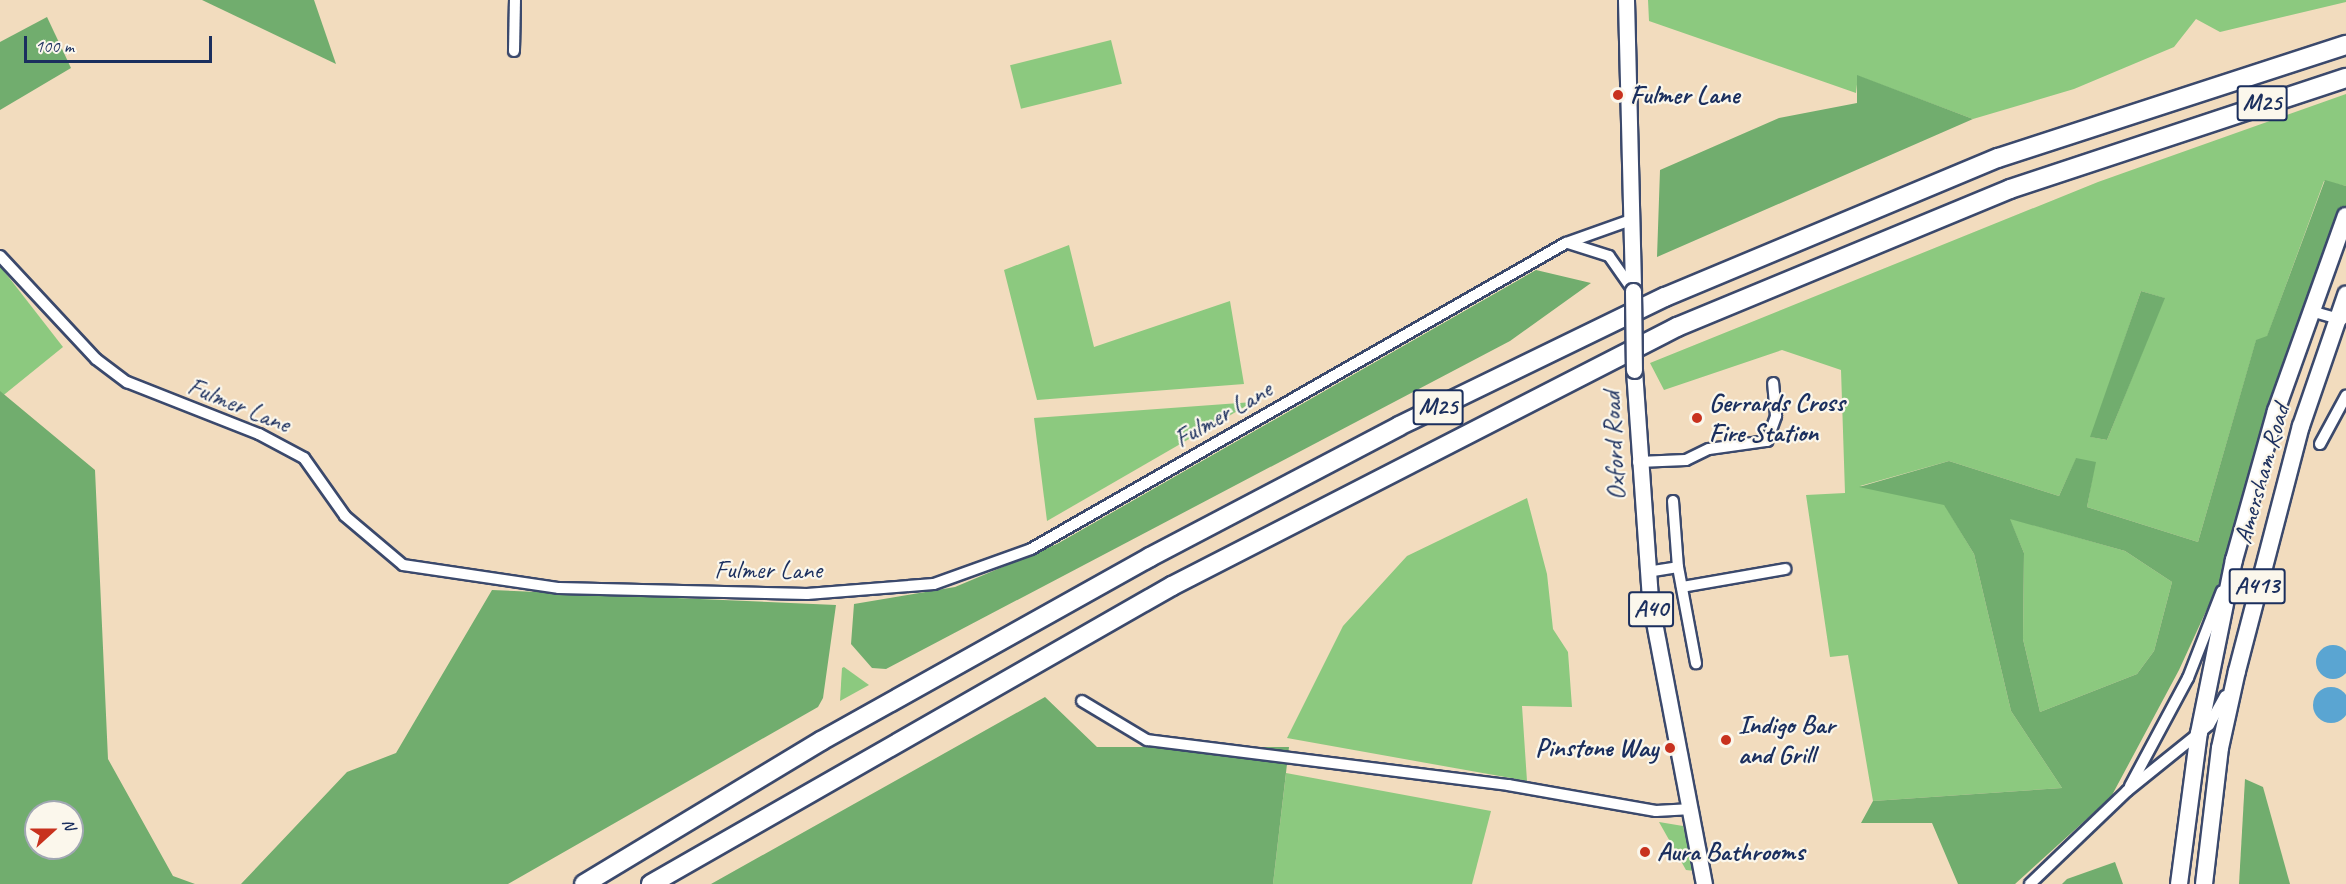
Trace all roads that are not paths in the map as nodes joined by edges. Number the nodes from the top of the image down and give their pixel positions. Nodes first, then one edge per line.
1 (515, 0) edge
2 (1626, 0) edge
3 (2346, 45) edge
4 (514, 51) dead end
5 (2346, 78) edge
6 (2346, 216) edge
7 (1631, 220) junction
8 (1566, 243) junction
9 (0, 256) edge
10 (1633, 291) junction
11 (2346, 296) edge
12 (2311, 311) junction
13 (2341, 320) edge
14 (1773, 383) dead end
15 (2346, 396) edge
16 (2320, 444) dead end
17 (1638, 462) junction
18 (1673, 501) dead end
19 (2234, 560) junction
20 (1678, 567) junction
21 (1785, 569) dead end
22 (1647, 572) junction
23 (1682, 587) junction
24 (1696, 663) dead end
25 (2237, 671) junction
26 (1082, 701) dead end
27 (2199, 733) junction
28 (2127, 791) junction
29 (1692, 809) junction
30 (1699, 844) junction
31 (584, 884) edge
32 (651, 884) edge
33 (1704, 884) edge
34 (1710, 884) edge
35 (2030, 884) edge
36 (2180, 884) edge
37 (2204, 884) edge

1 - 4 street
2 - 7 main road, Oxford Road / A40
3 - 31 highway, M25
5 - 32 highway, M25
6 - 12 highway, A413
7 - 8 street, Fulmer Lane
7 - 10 main road, Oxford Road / A40
8 - 9 street, Fulmer Lane
8 - 10 street
10 - 17 main road, Oxford Road / A40, bridge
11 - 13 highway, Amersham Road / A413
12 - 13 street
12 - 19 highway, A413
13 - 25 highway, Amersham Road / A413
14 - 17 street
15 - 16 street
17 - 22 main road, Oxford Road / A40
18 - 20 street
19 - 27 highway, A413
19 - 28 street
20 - 22 street
20 - 23 street
21 - 23 street
22 - 29 main road, Oxford Road / A40
23 - 24 street
25 - 27 street
25 - 37 highway, Amersham Road / A413
26 - 29 street
27 - 28 street
27 - 36 highway, A413
28 - 35 street
29 - 30 main road, Oxford Road / A40
30 - 33 main road, Oxford Road / A40
30 - 34 main road, A40

